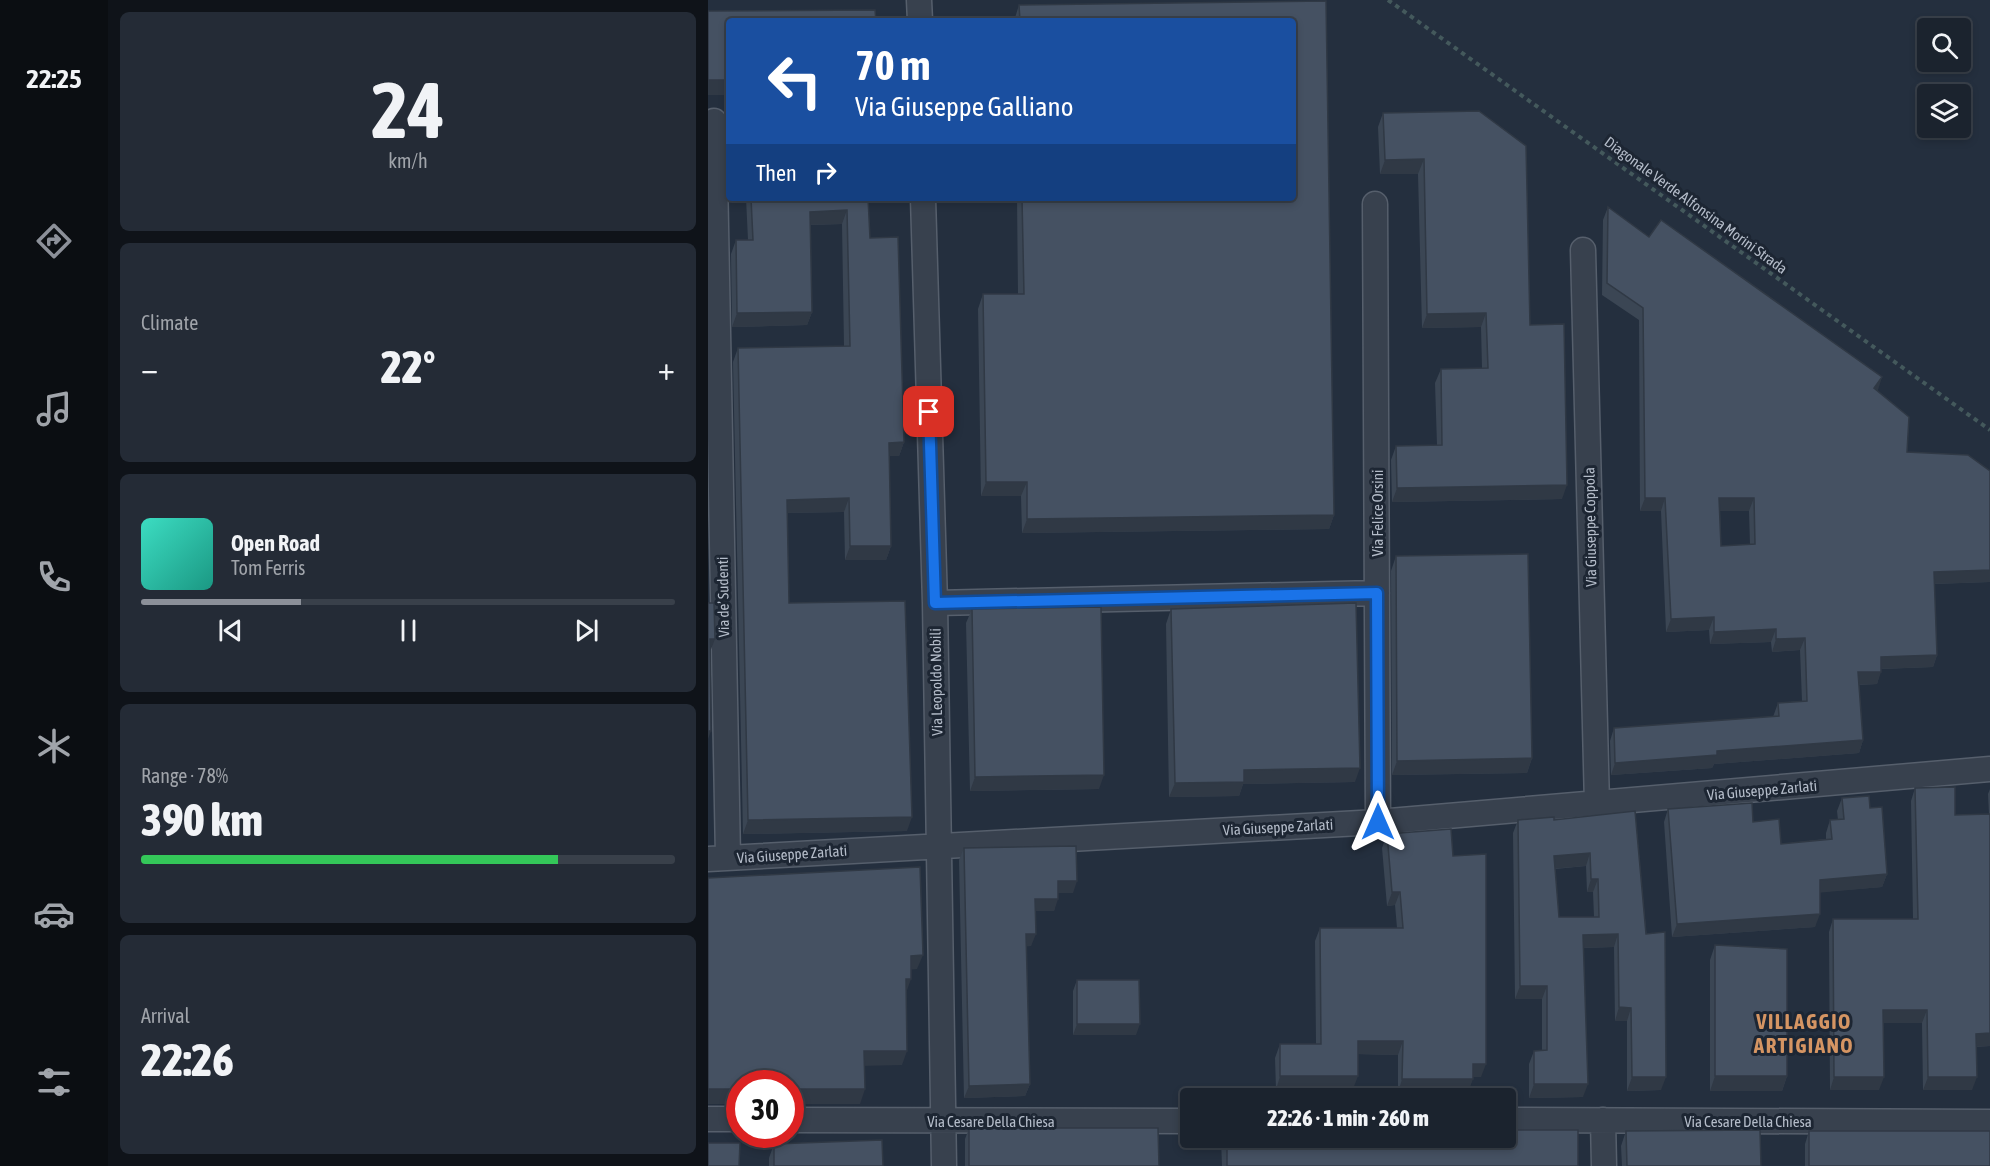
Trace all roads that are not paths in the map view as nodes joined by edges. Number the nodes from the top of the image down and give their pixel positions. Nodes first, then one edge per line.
1 (920, 0) edge
2 (920, 18) edge
3 (717, 121) edge
4 (923, 201) edge
5 (1375, 204) dead end
6 (1583, 250) dead end
7 (1377, 593) junction
8 (935, 603) junction
9 (1990, 769) edge
10 (1596, 804) junction
11 (1378, 822) junction
12 (938, 844) junction
13 (718, 858) edge
14 (708, 1119) edge
15 (726, 1119) edge
16 (804, 1120) edge
17 (1516, 1120) edge
18 (1603, 1120) junction
19 (943, 1121) junction
20 (1180, 1121) edge
21 (1990, 1122) edge
22 (944, 1166) edge
23 (1604, 1166) edge

1 - 2 street
3 - 13 street, Via de’ Sudenti
4 - 8 street, Via Leopoldo Nobili
5 - 7 street, Via Felice Orsini
6 - 10 street, Via Giuseppe Coppola
7 - 8 street
7 - 11 street, Via Felice Orsini
8 - 12 street, Via Leopoldo Nobili
9 - 10 street, Via Giuseppe Zarlati
10 - 11 street, Via Giuseppe Zarlati
11 - 12 street, Via Giuseppe Zarlati
12 - 13 street, Via Giuseppe Zarlati
12 - 19 street, Via Leopoldo Nobili
14 - 15 street
16 - 19 street, Via Cesare Della Chiesa
17 - 18 street, Via Cesare Della Chiesa
18 - 21 street, Via Cesare Della Chiesa
18 - 23 street
19 - 20 street, Via Cesare Della Chiesa
19 - 22 street, Via Leopoldo Nobili

